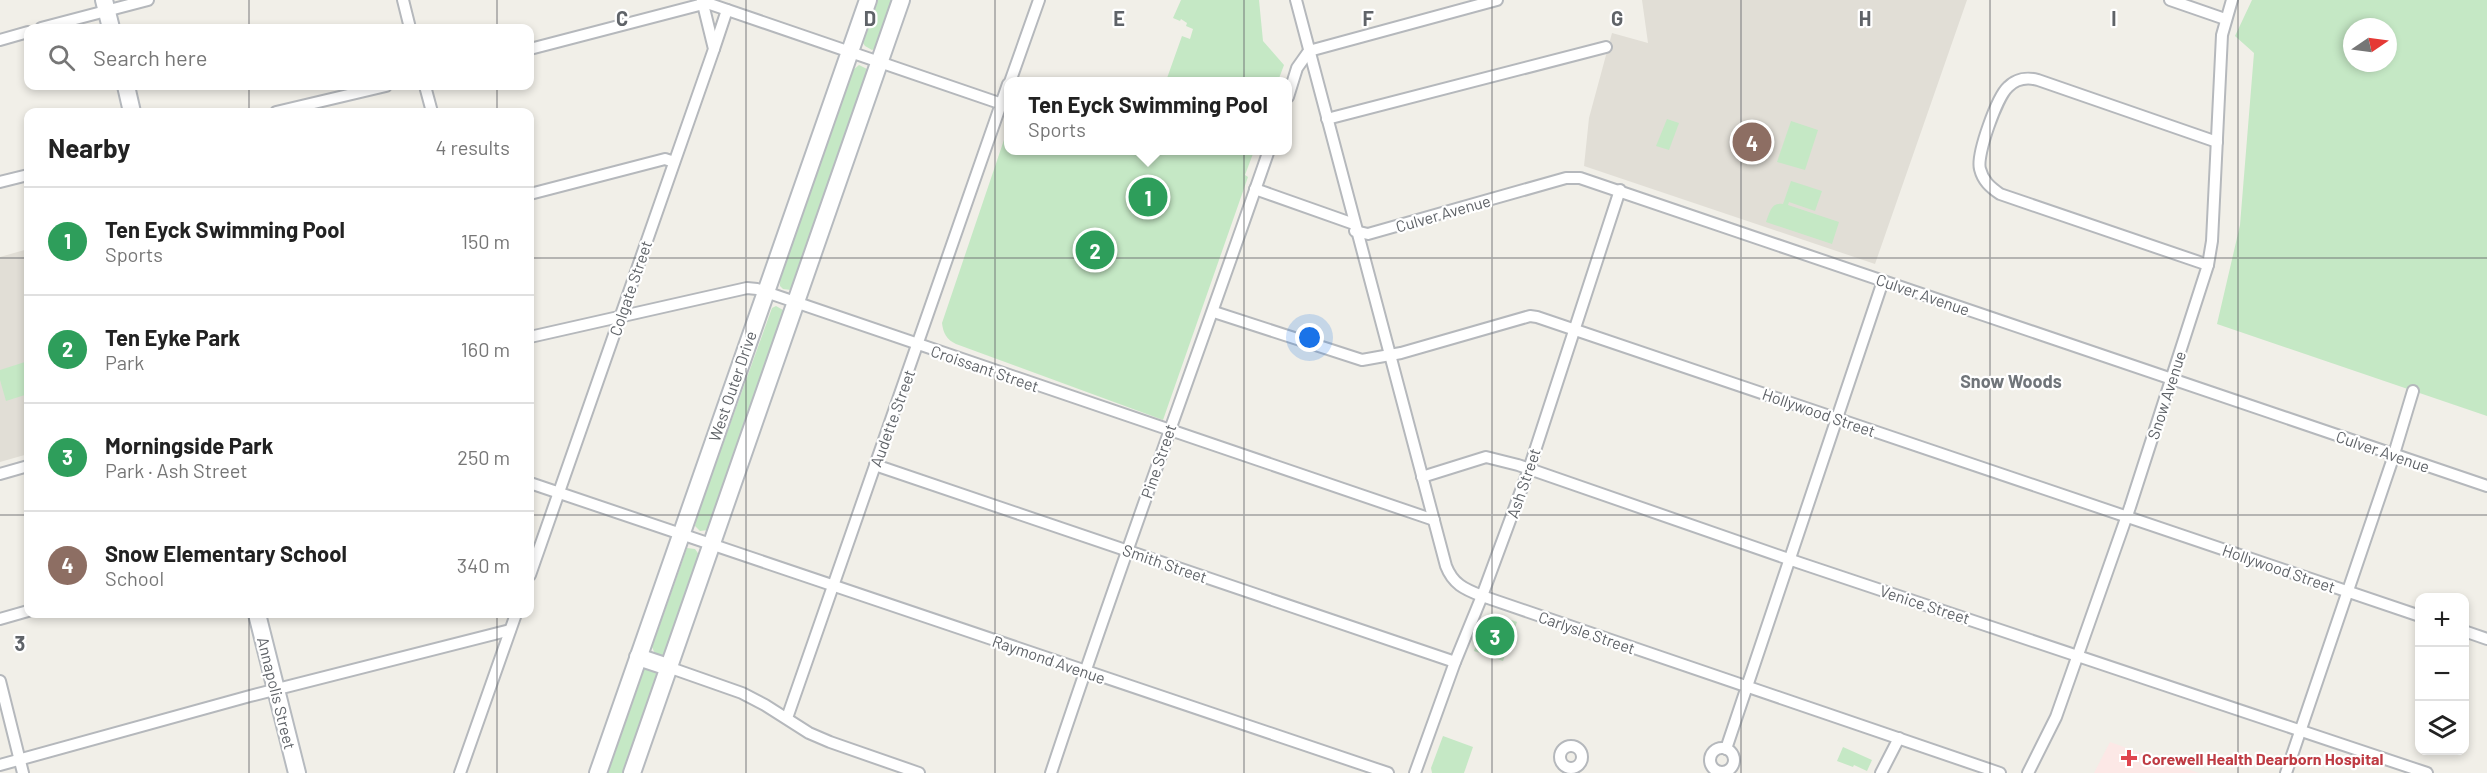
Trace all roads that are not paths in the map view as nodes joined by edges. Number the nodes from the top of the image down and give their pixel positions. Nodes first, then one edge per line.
1 (148, 0) edge
2 (403, 0) edge
3 (868, 0) edge
4 (901, 0) edge
5 (1039, 0) edge
6 (1296, 0) edge
7 (1497, 0) edge
8 (2170, 0) edge
9 (2232, 0) edge
10 (702, 2) edge
11 (105, 5) edge
12 (727, 10) junction
13 (2225, 19) junction
14 (52, 24) edge
15 (110, 24) edge
16 (409, 24) edge
17 (24, 33) edge
18 (0, 40) edge
19 (1606, 47) dead end
20 (534, 48) edge
21 (714, 49) junction
22 (1309, 51) junction
23 (850, 52) junction
24 (879, 62) junction
25 (1011, 77) edge
26 (1292, 82) edge
27 (127, 90) edge
28 (369, 90) edge
29 (426, 90) edge
30 (1004, 98) edge
31 (1002, 104) junction
32 (131, 108) edge
33 (293, 108) edge
34 (431, 108) edge
35 (1327, 119) junction
36 (2217, 142) junction
37 (1267, 155) edge
38 (674, 162) junction
39 (24, 176) edge
40 (0, 182) edge
41 (1255, 189) junction
42 (1620, 190) junction
43 (534, 193) edge
44 (1355, 227) junction
45 (2208, 265) junction
46 (1883, 281) junction
47 (765, 291) junction
48 (795, 303) junction
49 (1214, 312) junction
50 (620, 315) junction
51 (1574, 330) junction
52 (534, 336) edge
53 (918, 345) junction
54 (1390, 355) junction
55 (2171, 378) junction
56 (2413, 392) dead end
57 (1837, 419) junction
58 (1168, 430) junction
59 (2394, 454) junction
60 (875, 465) junction
61 (24, 467) edge
62 (1529, 469) junction
63 (0, 474) edge
64 (1422, 477) junction
65 (534, 484) edge
66 (2487, 486) edge
67 (559, 492) junction
68 (2126, 517) junction
69 (1434, 520) junction
70 (681, 534) junction
71 (711, 544) junction
72 (1127, 550) junction
73 (1791, 559) junction
74 (534, 564) edge
75 (833, 585) junction
76 (2348, 591) junction
77 (1482, 596) junction
78 (24, 612) edge
79 (2415, 613) edge
80 (258, 618) edge
81 (514, 618) edge
82 (0, 619) edge
83 (510, 630) junction
84 (2469, 633) edge
85 (2487, 639) edge
86 (2077, 655) junction
87 (638, 657) junction
88 (1455, 662) junction
89 (668, 667) junction
90 (1085, 670) junction
91 (0, 681) edge
92 (1747, 686) junction
93 (276, 690) junction
94 (787, 718) junction
95 (2302, 731) junction
96 (1899, 738) junction
97 (1726, 749) dead end
98 (20, 759) junction
99 (0, 765) edge
100 (23, 773) edge
101 (297, 773) edge
102 (460, 773) edge
103 (598, 773) edge
104 (632, 773) edge
105 (919, 773) edge
106 (1051, 773) edge
107 (1388, 773) edge
108 (1415, 773) edge
109 (1881, 773) edge
110 (2000, 773) edge
111 (2028, 773) edge
112 (2286, 773) edge
113 (2427, 773) edge

1 - 11 street
2 - 16 street
3 - 23 main road, West Outer Drive
4 - 24 main road, West Outer Drive
5 - 25 street, Audette Street
6 - 22 street, Carlysle Street
7 - 22 street
8 - 13 street
9 - 13 street, Snow Avenue
10 - 12 street
10 - 20 street
10 - 21 street
11 - 14 street
11 - 15 main road
12 - 21 street, Colgate Street
12 - 23 street
13 - 36 street, Snow Avenue
17 - 18 street
19 - 35 street
21 - 38 street, Colgate Street
22 - 26 street
22 - 35 street, Carlysle Street
23 - 24 street
23 - 47 main road, West Outer Drive
24 - 31 street
24 - 48 main road, West Outer Drive
27 - 32 main road
28 - 33 street
29 - 34 street
30 - 31 street, Audette Street
31 - 53 street, Audette Street
35 - 44 street, Carlysle Street
36 - 45 street, Snow Avenue
36 - 45 street
37 - 41 street, Pine Street
38 - 43 street
38 - 50 street, Colgate Street
39 - 40 street
41 - 44 street, Culver Avenue
41 - 49 street, Pine Street
42 - 44 street, Culver Avenue
42 - 46 street, Culver Avenue
42 - 51 street, Ash Street
44 - 54 street, Carlysle Street
45 - 55 street, Snow Avenue
46 - 55 street, Culver Avenue
46 - 57 street
47 - 48 street, Croissant Street
47 - 50 street, Croissant Street
47 - 70 main road, West Outer Drive
48 - 53 street, Croissant Street
48 - 71 main road, West Outer Drive
49 - 54 street, Hollywood Street
49 - 58 street, Pine Street
50 - 52 street, Croissant Street
50 - 67 street, Colgate Street
51 - 54 street, Hollywood Street
51 - 57 street, Hollywood Street
51 - 62 street, Ash Street
53 - 58 street, Croissant Street
53 - 60 street, Audette Street
54 - 64 street, Carlysle Street
55 - 59 street, Culver Avenue
55 - 68 street, Snow Avenue
56 - 59 street
57 - 68 street, Hollywood Street
57 - 73 street
58 - 69 street, Croissant Street
58 - 72 street, Pine Street
59 - 66 street, Culver Avenue
59 - 76 street
60 - 72 street, Smith Street
60 - 75 street, Audette Street
61 - 63 street
62 - 64 street, Venice Street
62 - 73 street, Venice Street
62 - 77 street, Ash Street
64 - 69 street, Carlysle Street
65 - 67 street
67 - 70 street, Raymond Avenue
67 - 74 street, Colgate Street
68 - 76 street, Hollywood Street
68 - 86 street, Snow Avenue
69 - 77 street, Carlysle Street
70 - 71 street, Raymond Avenue
70 - 87 main road, West Outer Drive
71 - 75 street, Raymond Avenue
71 - 89 main road, West Outer Drive
72 - 88 street, Smith Street
72 - 90 street, Pine Street
73 - 86 street, Venice Street
73 - 92 street
75 - 90 street, Raymond Avenue
75 - 94 street, Audette Street
76 - 79 street, Hollywood Street
76 - 95 street
77 - 88 street, Ash Street
77 - 92 street, Carlysle Street
78 - 82 street
80 - 93 main road, Annapolis Street
81 - 83 street
83 - 93 street
83 - 102 street
84 - 85 street
86 - 95 street, Venice Street
86 - 111 street, Snow Avenue
87 - 89 main road
87 - 103 main road, West Outer Drive
88 - 108 street, Ash Street
89 - 94 street
89 - 104 main road, West Outer Drive
90 - 106 street, Pine Street
90 - 107 street, Raymond Avenue
91 - 98 street
92 - 96 street, Carlysle Street
92 - 97 street
93 - 98 street
93 - 101 main road, Annapolis Street
94 - 105 street
95 - 112 street
95 - 113 street, Venice Street
96 - 109 street
96 - 110 street, Carlysle Street
98 - 99 street
98 - 100 street

